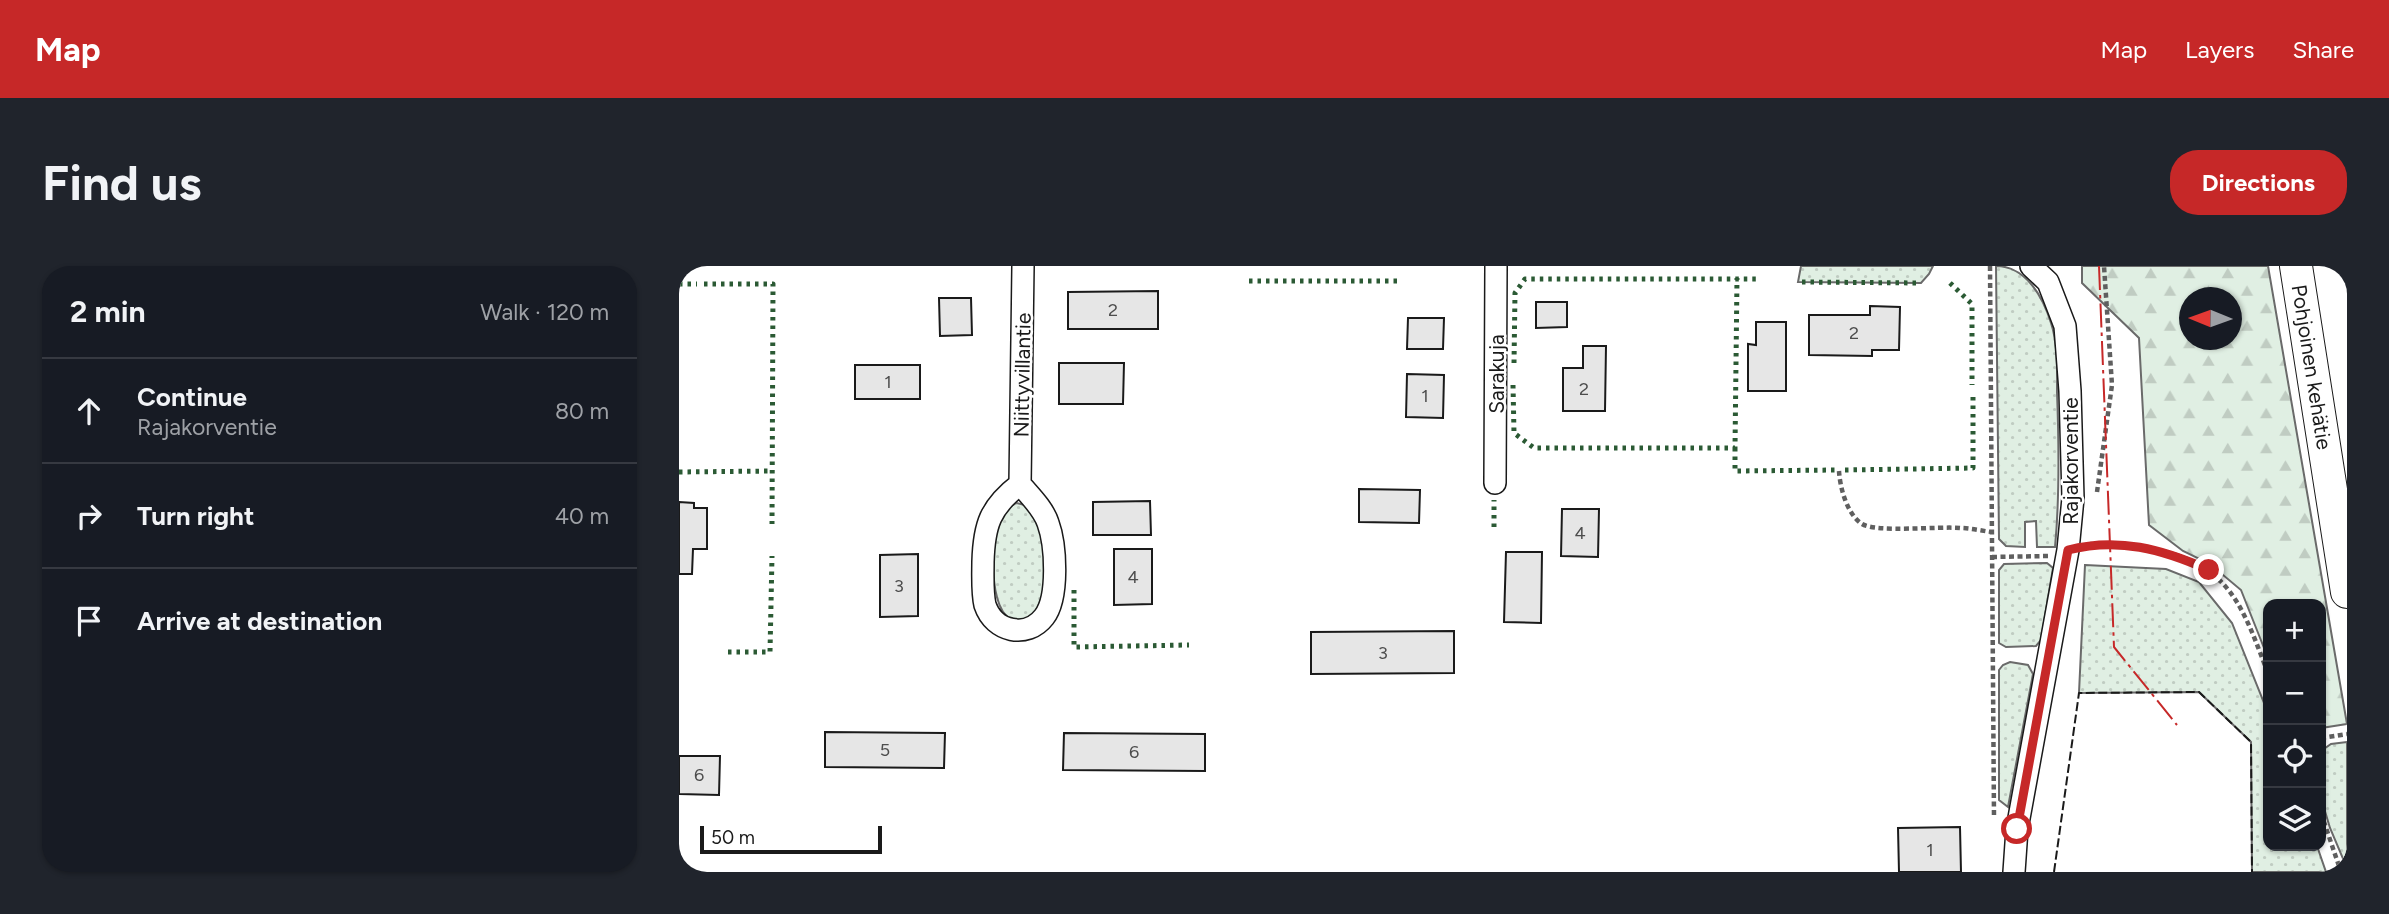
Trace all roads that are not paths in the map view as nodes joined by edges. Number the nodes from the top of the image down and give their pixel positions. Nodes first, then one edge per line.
1 (1024, 266) edge
2 (1496, 266) edge
3 (2031, 266) edge
4 (2296, 266) edge
5 (1495, 483) dead end
6 (1020, 484) junction
7 (2347, 592) edge
8 (2014, 872) edge

1 - 6 street, Niittyvillantie
2 - 5 street, Sarakuja
3 - 8 street, Rajakorventie
4 - 7 main road, Pohjoinen kehätie
6 - 6 street

